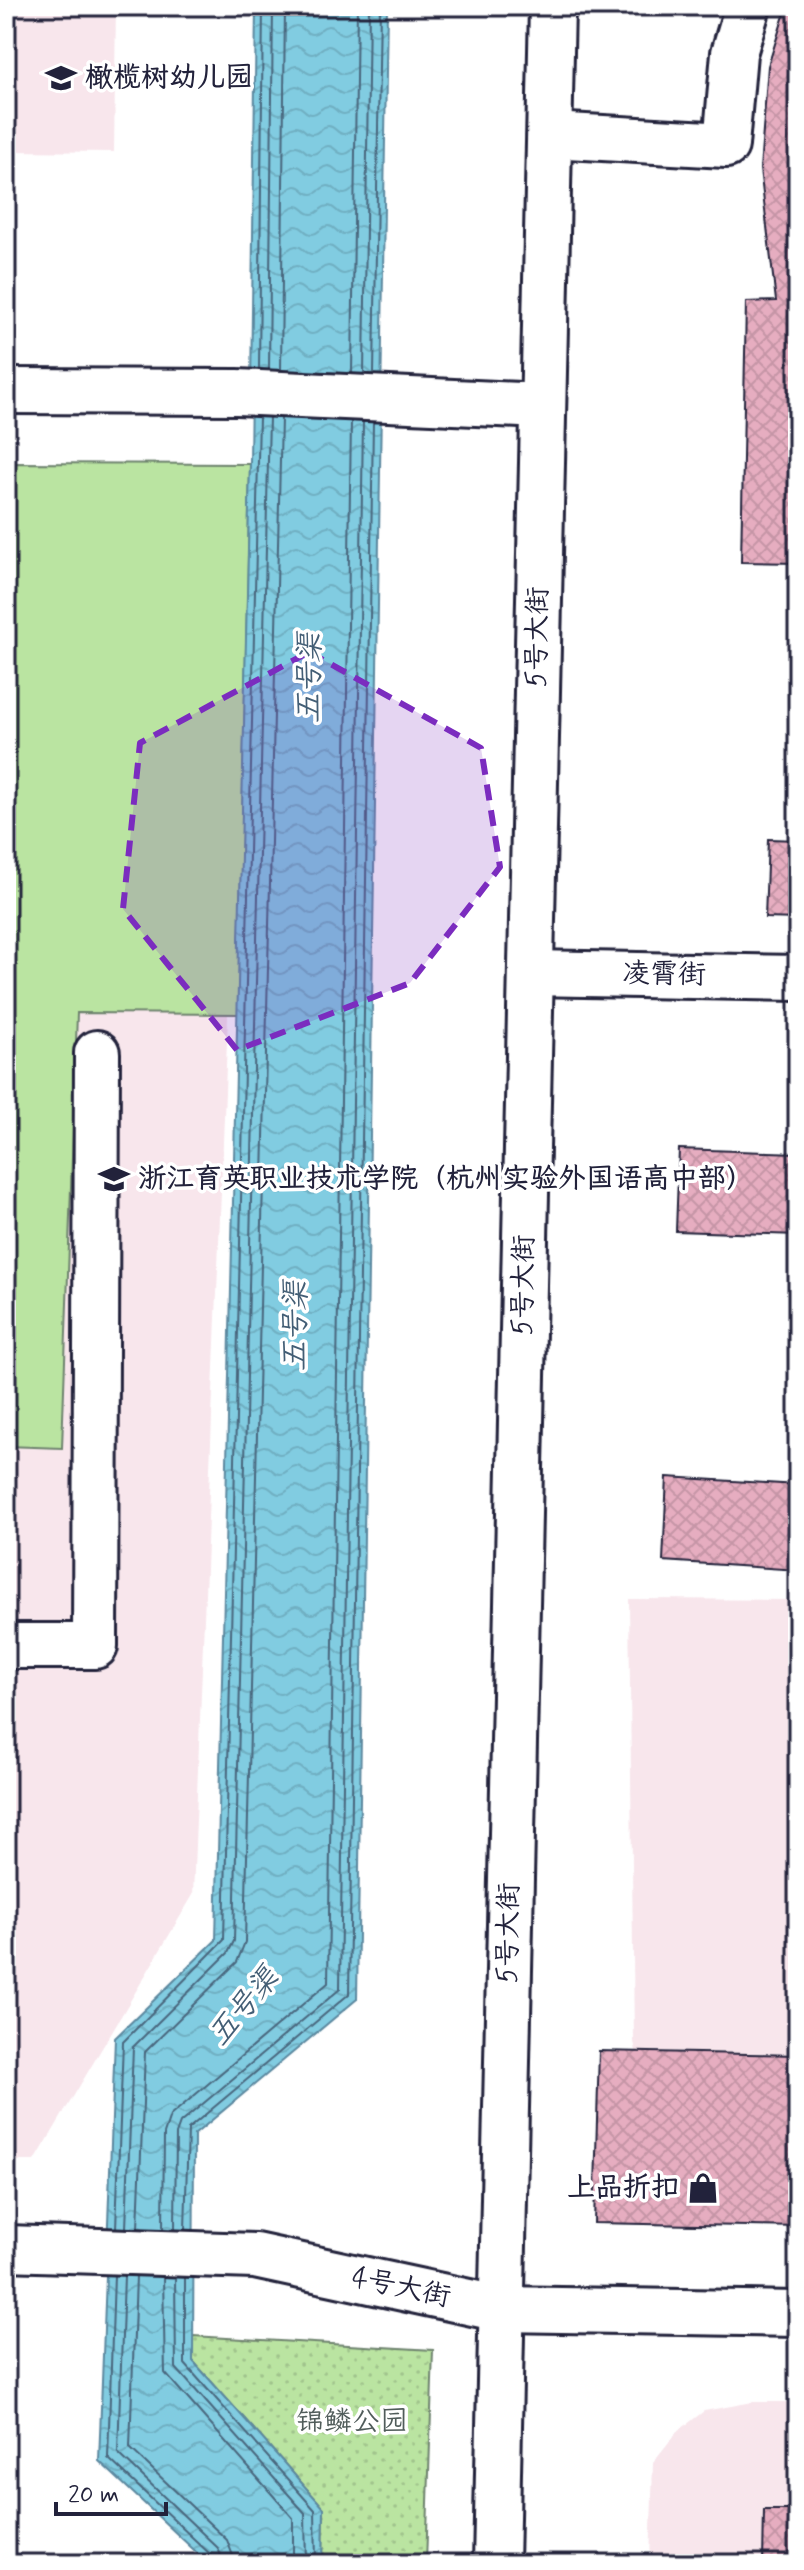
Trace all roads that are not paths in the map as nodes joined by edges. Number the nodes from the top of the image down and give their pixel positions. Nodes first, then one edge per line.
1 (552, 6) edge
2 (748, 6) edge
3 (550, 135) junction
4 (6, 391) edge
5 (543, 406) junction
6 (531, 973) junction
7 (798, 978) edge
8 (97, 1053) dead end
9 (6, 1646) edge
10 (6, 2248) edge
11 (501, 2309) junction
12 (798, 2314) edge
13 (496, 2564) edge

1 - 3 street, 5号大街
2 - 3 street
3 - 5 street, 5号大街
4 - 5 street
5 - 6 street, 5号大街
6 - 7 street, 凌霄街
6 - 11 street, 5号大街
8 - 9 street
10 - 11 street, 4号大街
11 - 12 street, 4号大街
11 - 13 street, 5号大街

